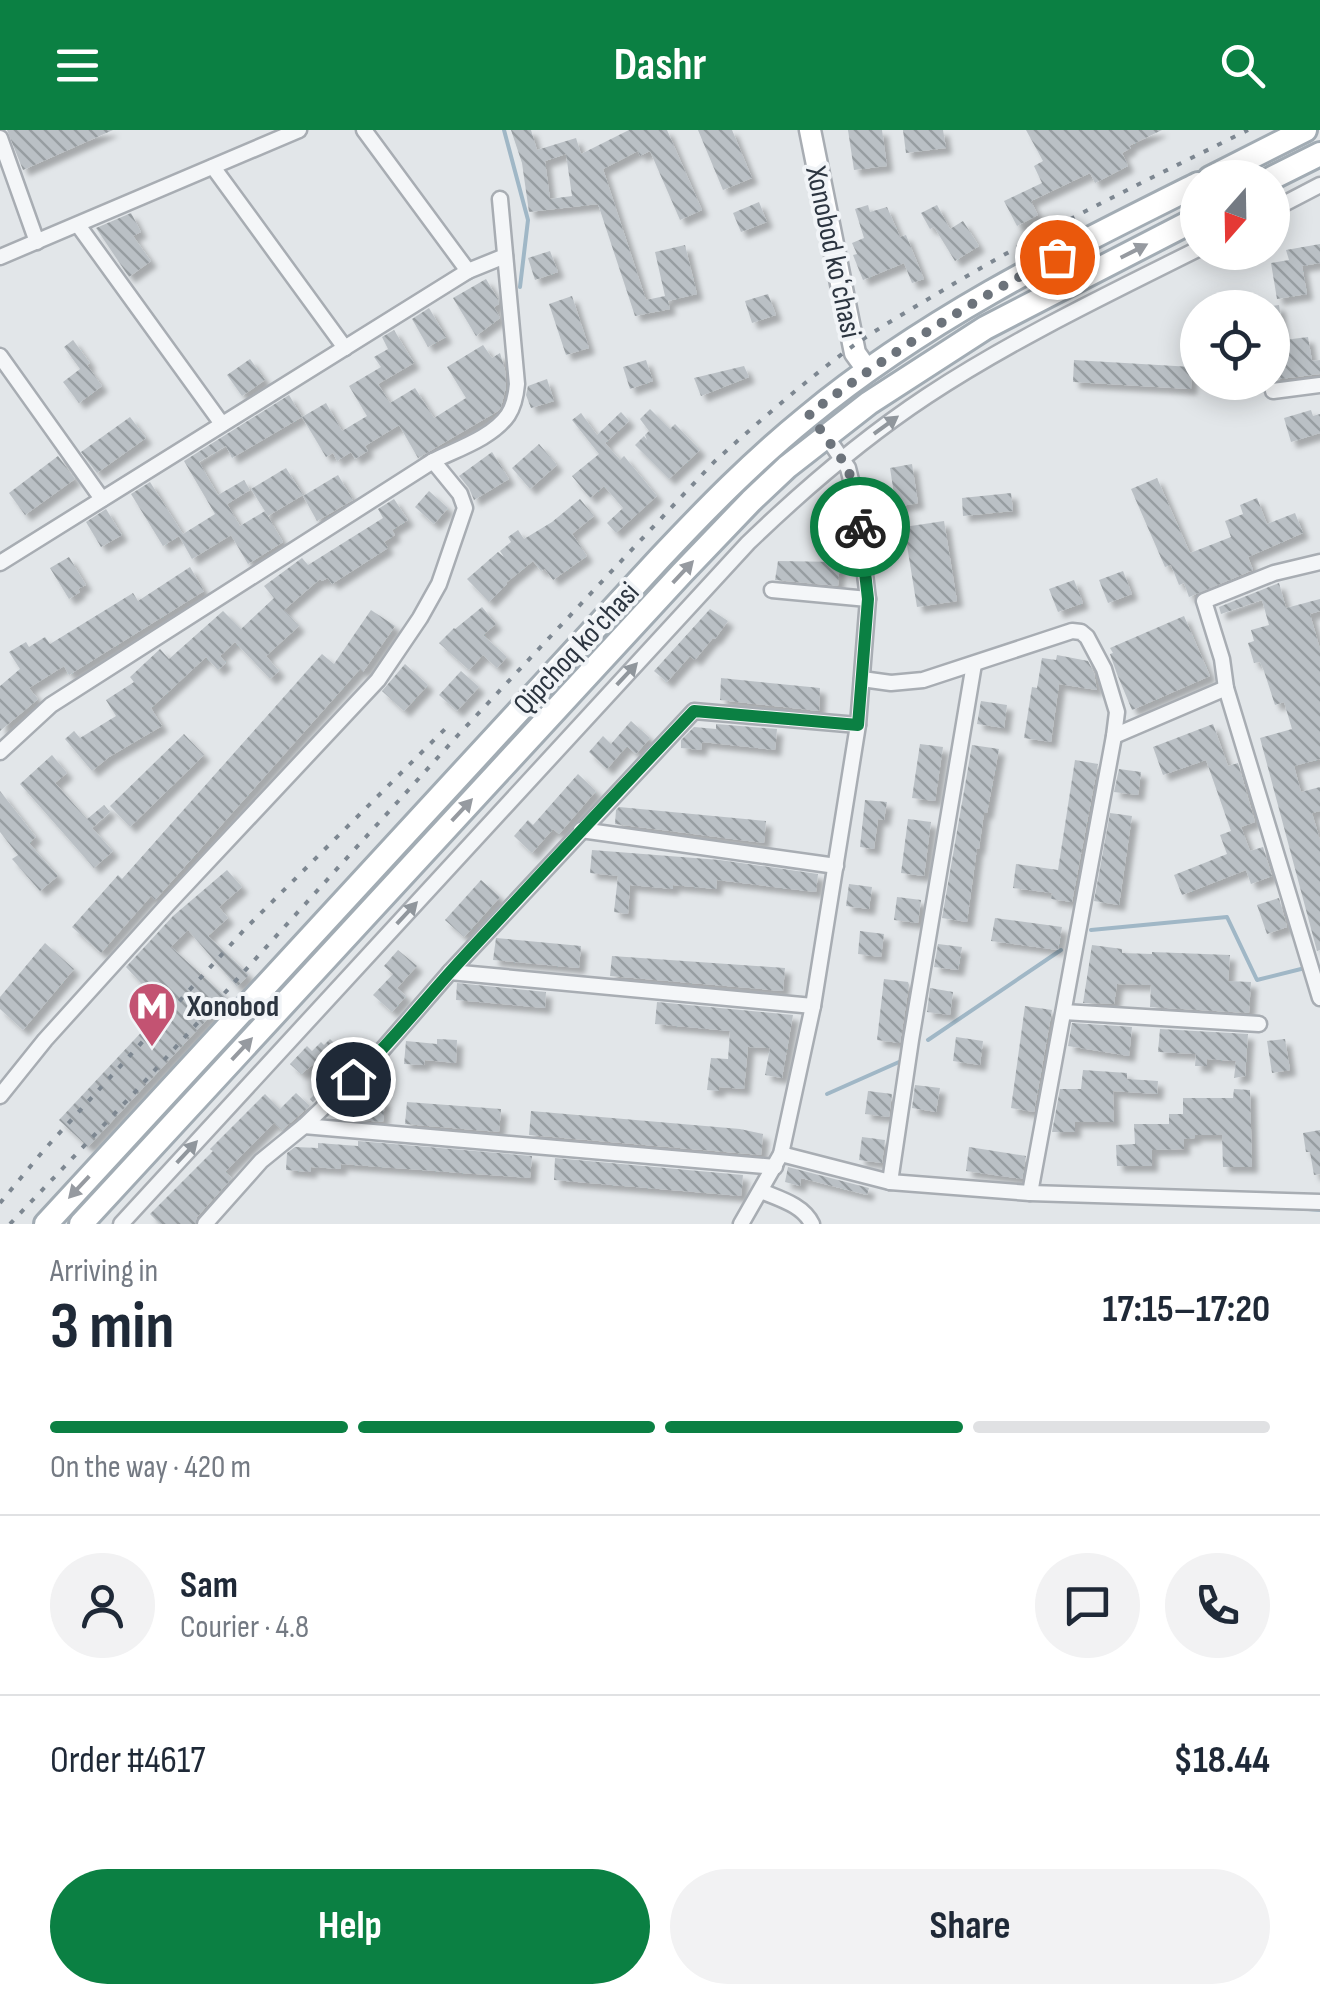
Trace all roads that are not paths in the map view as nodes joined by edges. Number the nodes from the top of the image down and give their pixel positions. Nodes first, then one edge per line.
1 (299, 130) edge
2 (364, 130) edge
3 (810, 130) edge
4 (1305, 130) edge
5 (0, 138) edge
6 (1320, 154) edge
7 (1246, 160) edge
8 (213, 167) junction
9 (1290, 169) edge
10 (1320, 185) edge
11 (1180, 193) edge
12 (500, 199) dead end
13 (1290, 201) edge
14 (78, 224) junction
15 (1180, 227) edge
16 (37, 242) junction
17 (506, 256) junction
18 (0, 257) edge
19 (1180, 258) edge
20 (468, 272) junction
21 (345, 348) junction
22 (0, 356) edge
23 (868, 371) junction
24 (1320, 385) edge
25 (1290, 389) edge
26 (883, 394) junction
27 (809, 414) junction
28 (222, 424) junction
29 (826, 436) junction
30 (842, 459) junction
31 (432, 461) junction
32 (102, 499) junction
33 (0, 562) edge
34 (1320, 562) edge
35 (772, 590) dead end
36 (868, 599) junction
37 (974, 664) junction
38 (862, 679) junction
39 (1226, 688) junction
40 (858, 725) junction
41 (1114, 736) junction
42 (0, 752) edge
43 (581, 830) junction
44 (836, 866) junction
45 (450, 972) junction
46 (1320, 998) edge
47 (813, 1006) junction
48 (1064, 1012) junction
49 (1259, 1024) dead end
50 (0, 1096) edge
51 (304, 1126) junction
52 (778, 1160) junction
53 (890, 1182) junction
54 (761, 1191) junction
55 (1030, 1193) junction
56 (1320, 1202) edge
57 (46, 1224) edge
58 (81, 1224) edge
59 (120, 1224) edge
60 (204, 1224) edge
61 (741, 1224) edge
62 (812, 1224) edge

1 - 8 street
2 - 20 street
3 - 23 main road, Xonobod koʻchasi
4 - 7 main road
5 - 16 street
6 - 9 main road
8 - 14 street
8 - 21 street
10 - 13 street
11 - 23 main road, Qipchoq ko'chasi
12 - 17 street
14 - 16 street
14 - 28 street
26 -> 15 main road, Qipchoq ko'chasi
16 - 18 street
17 - 20 street
17 - 31 street
30 -> 19 street
20 - 21 street
21 - 28 street
22 - 32 street
23 - 26 main road
23 - 27 main road, Qipchoq ko'chasi
24 - 25 street
26 - 29 main road, Qipchoq ko'chasi
27 - 29 main road
27 -> 57 main road, Qipchoq ko'chasi
28 - 32 street
29 - 30 street
58 -> 29 main road, Qipchoq ko'chasi
30 - 36 street
59 -> 30 street
31 - 42 street
31 - 50 street
32 - 33 street
34 - 39 street
35 - 36 street
36 - 38 street
37 - 38 street
37 - 41 street
37 - 53 street
38 - 40 street
39 - 41 street
39 - 46 street
40 - 43 street
40 - 44 street
41 - 48 street
43 - 44 street
43 - 45 street
44 - 47 street
45 - 47 street
45 - 51 street
47 - 52 street
48 - 49 street
48 - 55 street
51 - 52 street
51 - 60 street
52 - 53 street
52 - 54 street
53 - 55 street
54 - 61 street
54 - 62 street
55 - 56 street

